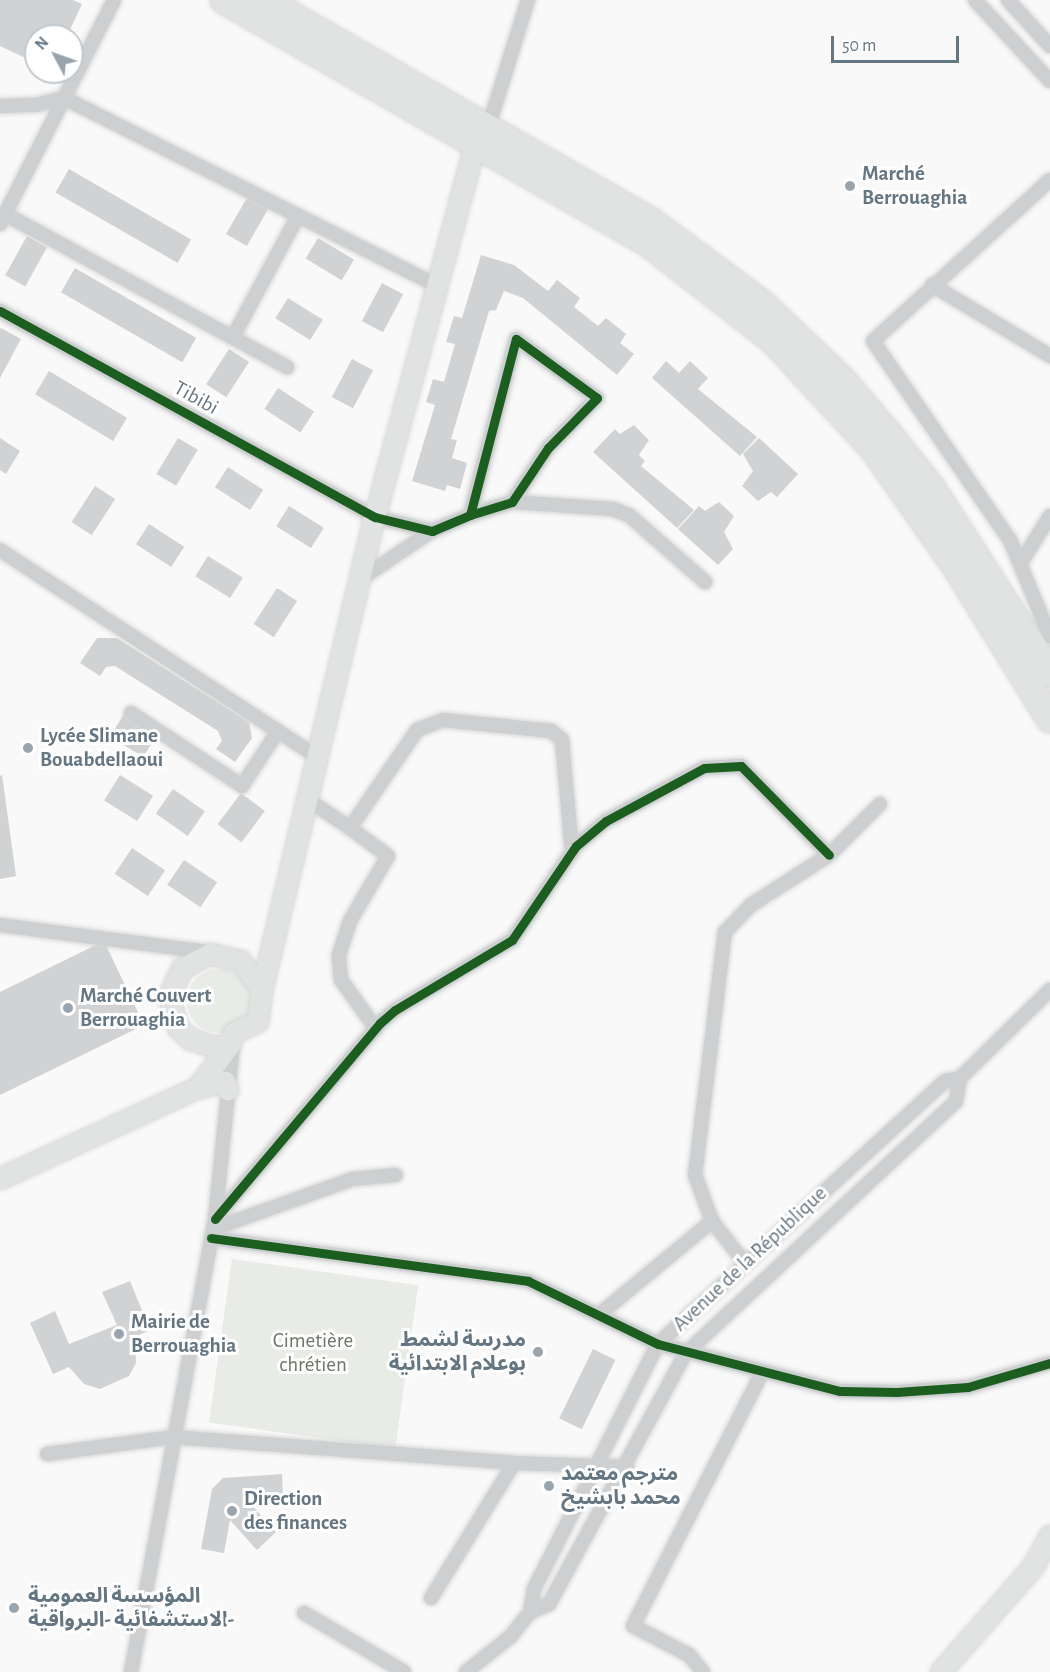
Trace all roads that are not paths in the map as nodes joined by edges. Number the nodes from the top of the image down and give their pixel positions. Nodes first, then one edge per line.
1 (114, 0) edge
2 (224, 0) edge
3 (264, 0) edge
4 (528, 0) edge
5 (975, 0) edge
6 (1008, 0) edge
7 (1050, 46) edge
8 (1050, 81) edge
9 (64, 98) junction
10 (0, 106) edge
11 (482, 134) junction
12 (1050, 180) edge
13 (298, 216) junction
14 (3, 219) edge
15 (932, 285) junction
16 (437, 286) junction
17 (0, 311) edge
18 (233, 337) junction
19 (1050, 356) edge
20 (288, 367) dead end
21 (512, 502) junction
22 (470, 515) junction
23 (1050, 516) edge
24 (375, 517) junction
25 (432, 531) junction
26 (0, 550) edge
27 (1022, 561) junction
28 (359, 580) junction
29 (705, 582) dead end
30 (1050, 636) edge
31 (1050, 673) edge
32 (131, 714) dead end
33 (1050, 719) edge
34 (278, 731) junction
35 (315, 755) junction
36 (307, 799) junction
37 (880, 804) dead end
38 (350, 828) junction
39 (572, 852) junction
40 (829, 855) junction
41 (0, 925) edge
42 (226, 954) junction
43 (262, 990) junction
44 (1050, 990) edge
45 (376, 1029) junction
46 (232, 1039) junction
47 (960, 1078) junction
48 (198, 1088) junction
49 (228, 1090) junction
50 (396, 1175) dead end
51 (0, 1179) edge
52 (712, 1221) junction
53 (213, 1229) junction
54 (744, 1262) junction
55 (600, 1314) junction
56 (658, 1344) junction
57 (686, 1353) junction
58 (1050, 1363) edge
59 (762, 1373) junction
60 (172, 1437) junction
61 (47, 1454) dead end
62 (514, 1463) junction
63 (598, 1465) junction
64 (627, 1467) junction
65 (1050, 1536) edge
66 (431, 1598) dead end
67 (530, 1612) junction
68 (304, 1613) dead end
69 (131, 1672) edge
70 (404, 1672) edge
71 (466, 1672) edge
72 (703, 1672) edge
73 (941, 1672) edge

1 - 9 street
2 - 11 highway
3 - 11 highway
4 - 11 street
5 - 8 street
6 - 7 street
9 - 10 street
9 - 13 street
9 - 14 street
11 - 16 street
11 - 31 highway
11 - 33 highway
12 - 15 street
13 - 16 street
13 - 18 street
14 - 18 street
15 - 19 street
15 - 27 street
16 - 24 street
17 - 24 street, Tibibi
18 - 20 street
21 - 22 street
21 - 22 street
21 - 29 street
22 - 25 street
23 - 27 street
24 - 25 street, Tibibi
24 - 28 street
25 - 28 street
26 - 34 street
27 - 30 street
28 - 35 street
32 - 34 street
34 - 35 street
35 - 36 street
36 - 38 street
36 - 43 street
37 - 40 street
38 - 39 street
38 - 45 street
39 - 40 street
39 - 45 street
40 - 52 street
41 - 42 street
42 - 43 street
42 - 46 street
43 - 46 street
44 - 47 street, Avenue de la République
45 - 53 street
46 - 48 street
46 - 49 street
47 - 54 street, Avenue de la République
47 - 57 street, Avenue de la République
48 - 49 street
48 - 51 street
49 - 53 street
50 - 53 street
52 - 54 street
52 - 55 street
53 - 55 street
53 - 60 street
54 - 56 street, Avenue de la République
55 - 56 street
56 - 57 street
56 - 63 street, Avenue de la République
57 - 59 street
57 - 64 street, Avenue de la République
58 - 59 street
59 - 72 street
60 - 61 street
60 - 62 street
60 - 69 street
62 - 63 street
62 - 66 street
63 - 64 street
63 - 67 street, Avenue de la République
64 - 67 street, Avenue de la République
65 - 73 street
67 - 71 street, Avenue de la République
68 - 70 street

